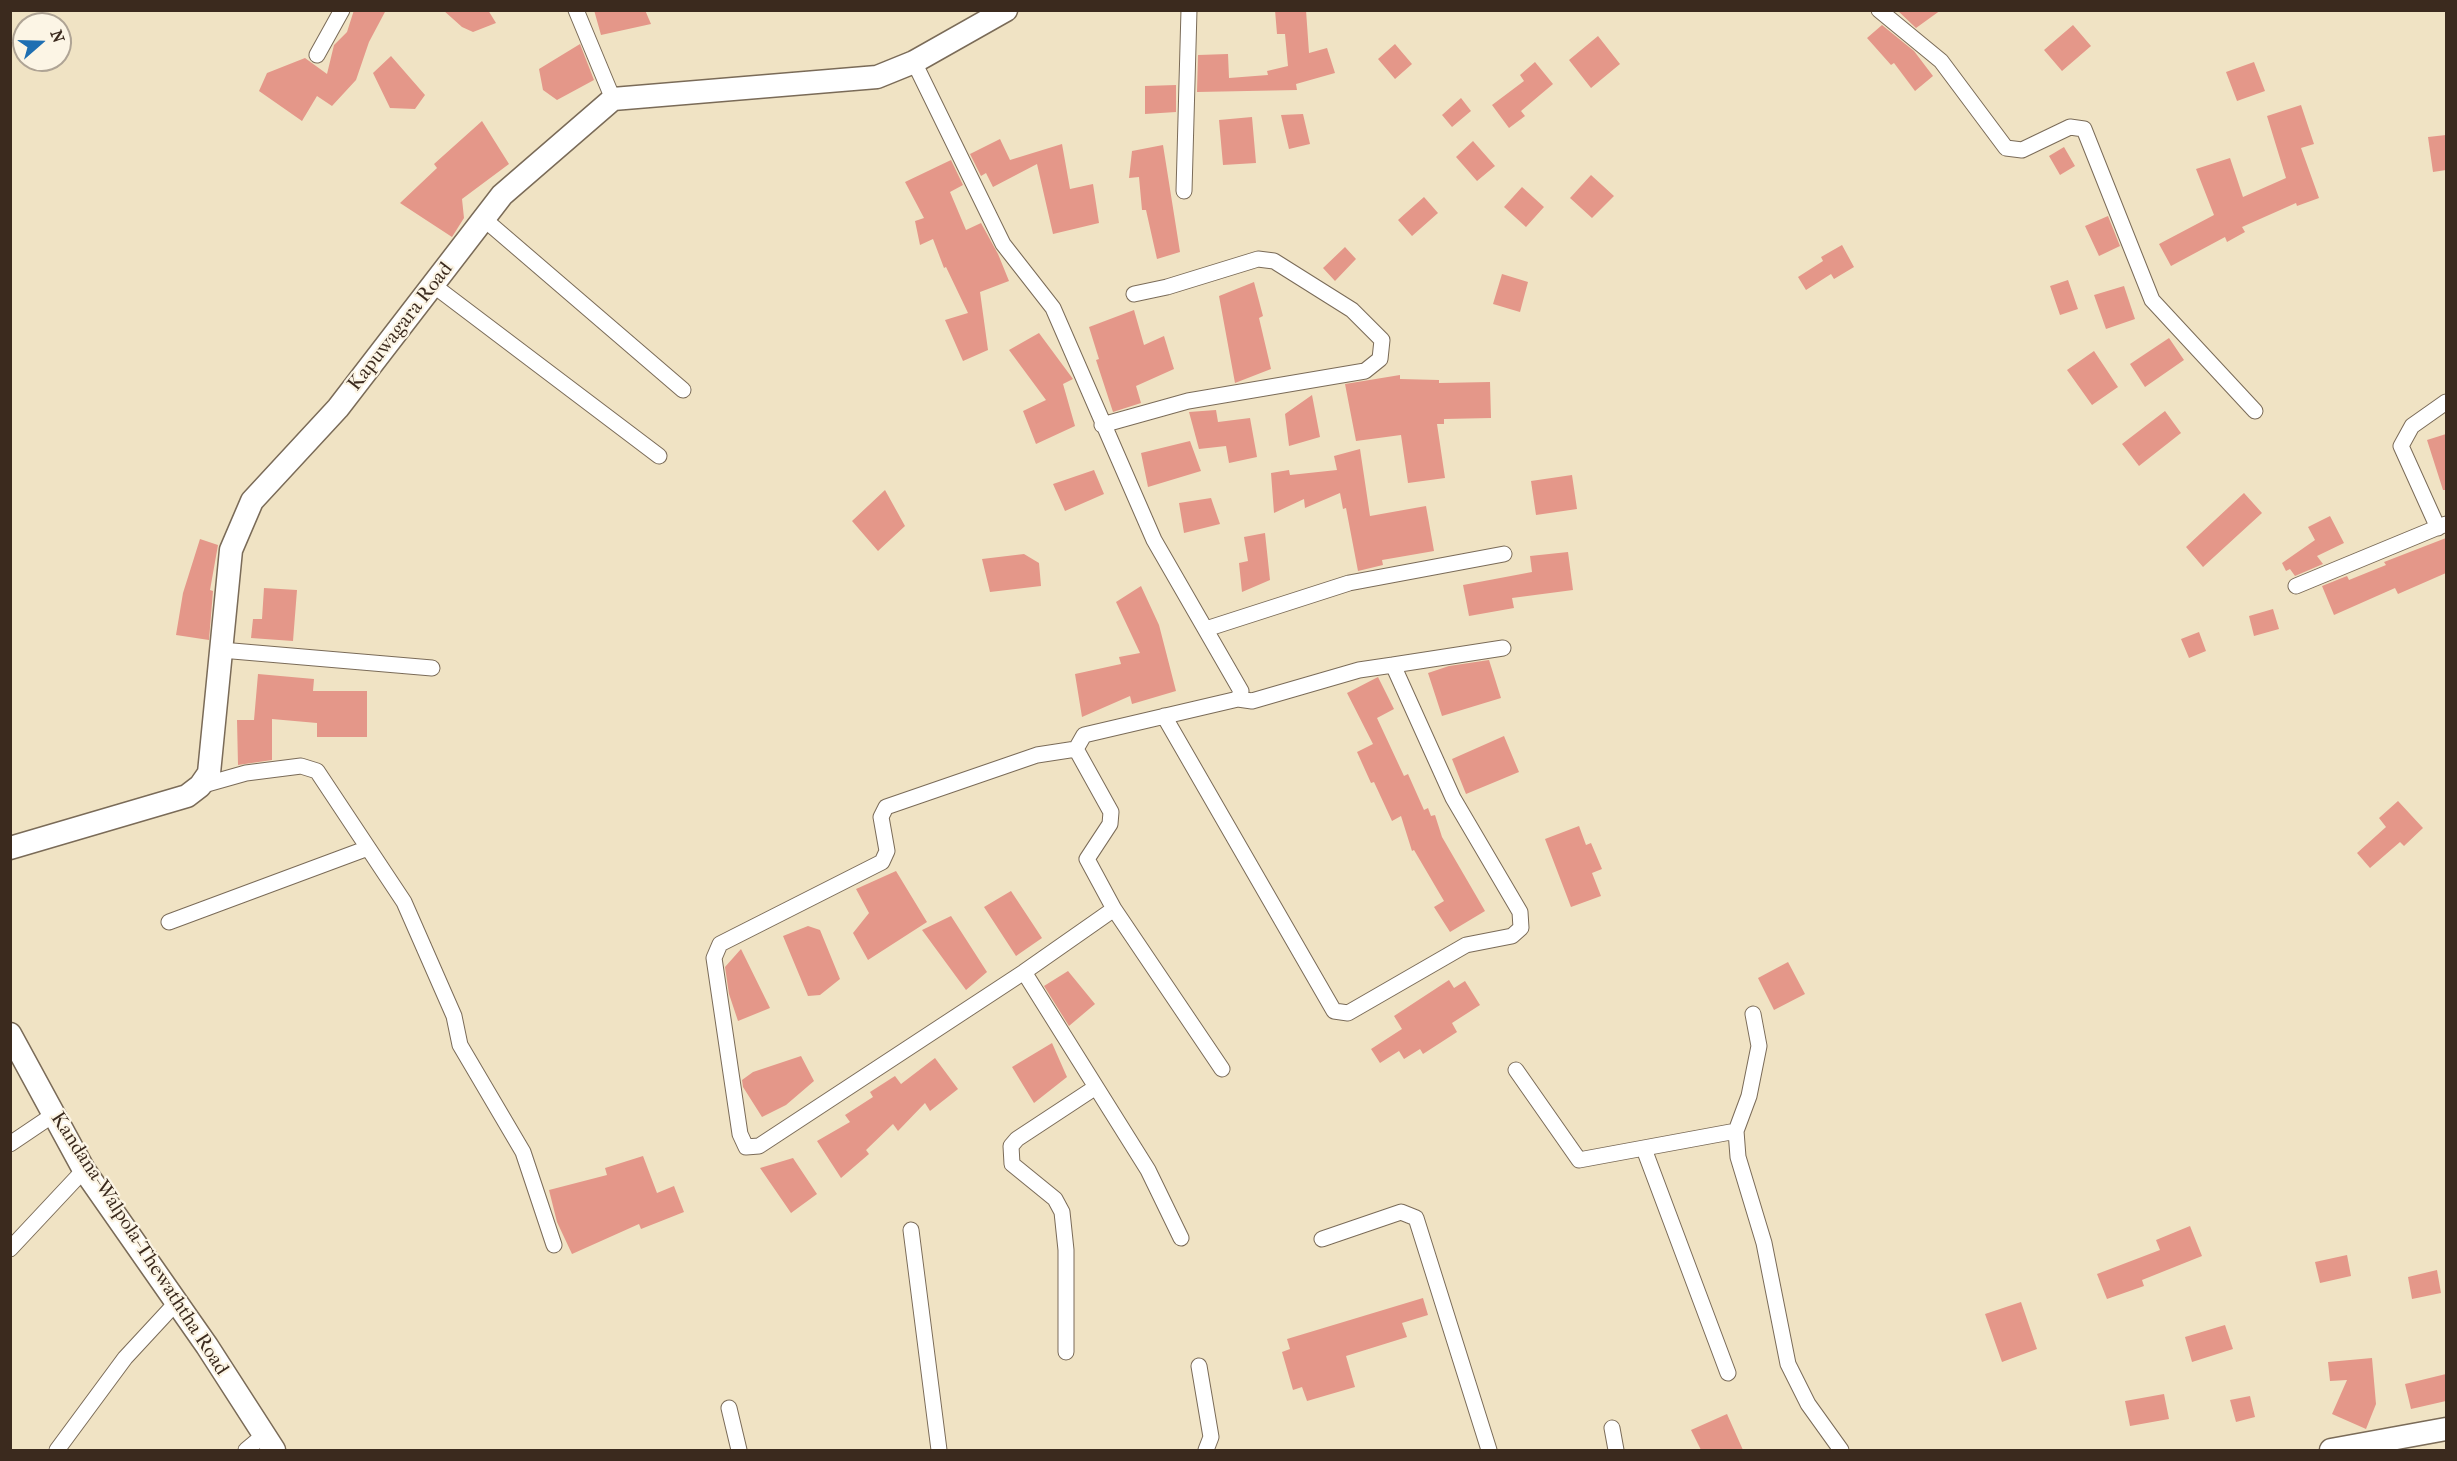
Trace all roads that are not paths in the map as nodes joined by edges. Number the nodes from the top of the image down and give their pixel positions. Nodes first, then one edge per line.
1 (342, 10) edge
2 (576, 10) edge
3 (1006, 10) edge
4 (1189, 10) edge
5 (1880, 10) edge
6 (317, 56) dead end
7 (914, 62) junction
8 (613, 99) junction
9 (1184, 191) dead end
10 (484, 219) junction
11 (433, 285) junction
12 (1134, 294) dead end
13 (683, 390) dead end
14 (2446, 402) edge
15 (2255, 411) dead end
16 (1102, 425) junction
17 (659, 456) dead end
18 (2442, 526) edge
19 (1504, 554) dead end
20 (2296, 586) dead end
21 (1206, 629) junction
22 (1503, 648) dead end
23 (221, 650) junction
24 (1393, 665) junction
25 (432, 668) dead end
26 (1238, 699) junction
27 (1164, 716) junction
28 (1076, 749) junction
29 (200, 786) junction
30 (10, 848) edge
31 (368, 849) junction
32 (1114, 909) junction
33 (170, 922) dead end
34 (1024, 972) junction
35 (1753, 1014) dead end
36 (10, 1034) edge
37 (1222, 1069) dead end
38 (1516, 1070) dead end
39 (1096, 1087) junction
40 (53, 1115) junction
41 (1736, 1131) junction
42 (10, 1144) edge
43 (1644, 1149) junction
44 (84, 1170) junction
45 (911, 1230) dead end
46 (1181, 1238) dead end
47 (1322, 1239) dead end
48 (554, 1245) dead end
49 (10, 1249) edge
50 (175, 1304) junction
51 (1066, 1352) dead end
52 (1199, 1366) dead end
53 (1728, 1373) dead end
54 (729, 1408) dead end
55 (1612, 1428) dead end
56 (2446, 1429) edge
57 (269, 1443) edge
58 (57, 1450) edge
59 (246, 1450) edge
60 (739, 1450) edge
61 (939, 1450) edge
62 (1206, 1450) edge
63 (1490, 1450) edge
64 (1616, 1450) edge
65 (1840, 1450) edge
66 (2331, 1450) edge

1 - 6 street
2 - 8 street
3 - 7 street
4 - 9 street
5 - 15 street
7 - 8 street
7 - 16 street
8 - 10 street, Kapuwagara Road
10 - 11 street, Kapuwagara Road
10 - 13 street
11 - 17 street
11 - 23 street, Kapuwagara Road
12 - 16 street
14 - 18 street
16 - 21 street
18 - 20 street
19 - 21 street
21 - 26 street
22 - 24 street
23 - 25 street
23 - 29 street, Kapuwagara Road
24 - 26 street
24 - 27 street
26 - 27 street
27 - 28 street
28 - 32 street
28 - 34 street
29 - 30 street
29 - 31 street
31 - 33 street
31 - 48 street
32 - 34 street
32 - 37 street
34 - 39 street
35 - 41 street
36 - 40 street, Kandana-Walpola-Thewaththa Road
38 - 43 street
39 - 46 street
39 - 51 street
40 - 42 street
40 - 44 street, Kandana-Walpola-Thewaththa Road
41 - 43 street
41 - 65 street
43 - 53 street
44 - 49 street
44 - 50 street, Kandana-Walpola-Thewaththa Road
45 - 61 street
47 - 63 street
50 - 57 street, Kandana-Walpola-Thewaththa Road
50 - 58 street
52 - 62 street
54 - 60 street
55 - 64 street
56 - 66 street
57 - 59 street

